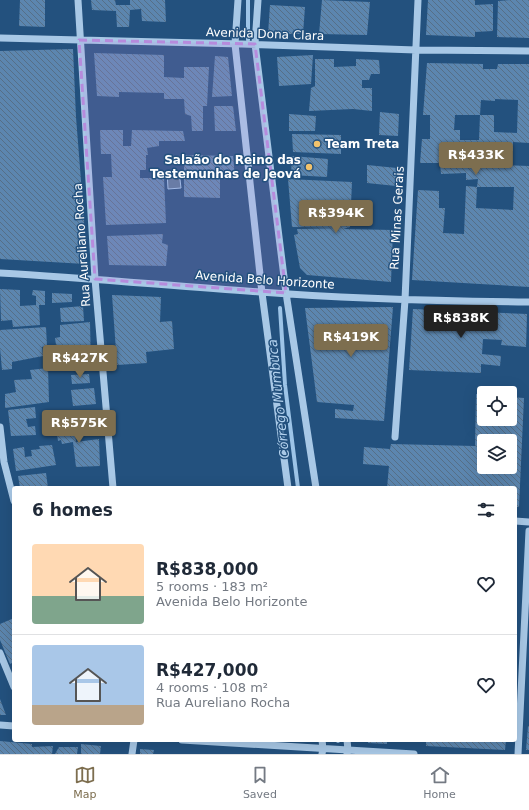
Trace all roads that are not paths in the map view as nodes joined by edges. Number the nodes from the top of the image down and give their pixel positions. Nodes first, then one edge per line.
1 (78, 0) edge
2 (238, 0) edge
3 (258, 0) edge
4 (418, 0) edge
5 (0, 38) edge
6 (79, 40) junction
7 (235, 44) junction
8 (255, 44) junction
9 (416, 50) junction
10 (529, 51) edge
11 (0, 273) edge
12 (95, 279) junction
13 (262, 292) junction
14 (286, 293) junction
15 (405, 300) junction
16 (529, 302) edge
17 (0, 426) edge
18 (395, 437) dead end
19 (113, 486) edge
20 (288, 486) edge
21 (316, 486) edge
22 (12, 493) edge
23 (517, 521) edge
24 (529, 522) edge
25 (529, 531) edge
26 (0, 653) edge
27 (12, 683) edge
28 (0, 725) edge
29 (12, 726) edge
30 (134, 742) edge
31 (206, 742) edge
32 (322, 742) edge
33 (347, 742) edge
34 (323, 752) edge
35 (348, 752) edge
36 (132, 754) edge
37 (414, 754) edge
38 (518, 754) edge

1 - 6 street, Rua Aureliano Rocha
2 - 7 street
3 - 8 street
4 - 9 street, Rua Minas Gerais
5 - 6 street, Avenida Dona Clara
6 - 7 street, Avenida Dona Clara
6 - 12 street, Rua Aureliano Rocha
7 - 8 street, Avenida Dona Clara
7 - 13 street
8 - 9 street, Avenida Dona Clara
8 - 14 street
9 - 10 street, Avenida Dona Clara
9 - 15 street, Rua Minas Gerais
11 - 12 street, Avenida Belo Horizonte
12 - 13 street, Avenida Belo Horizonte
12 - 19 street, Rua Aureliano Rocha
13 - 14 street, Avenida Belo Horizonte
13 - 20 street
14 - 15 street, Avenida Belo Horizonte
14 - 21 street
15 - 16 street, Avenida Belo Horizonte
15 - 18 street, Rua Minas Gerais
17 - 22 street
23 - 24 street
25 - 38 street
26 - 27 street
28 - 29 street
30 - 36 street
31 - 34 street
32 - 34 street
33 - 35 street
34 - 35 street
35 - 37 street

